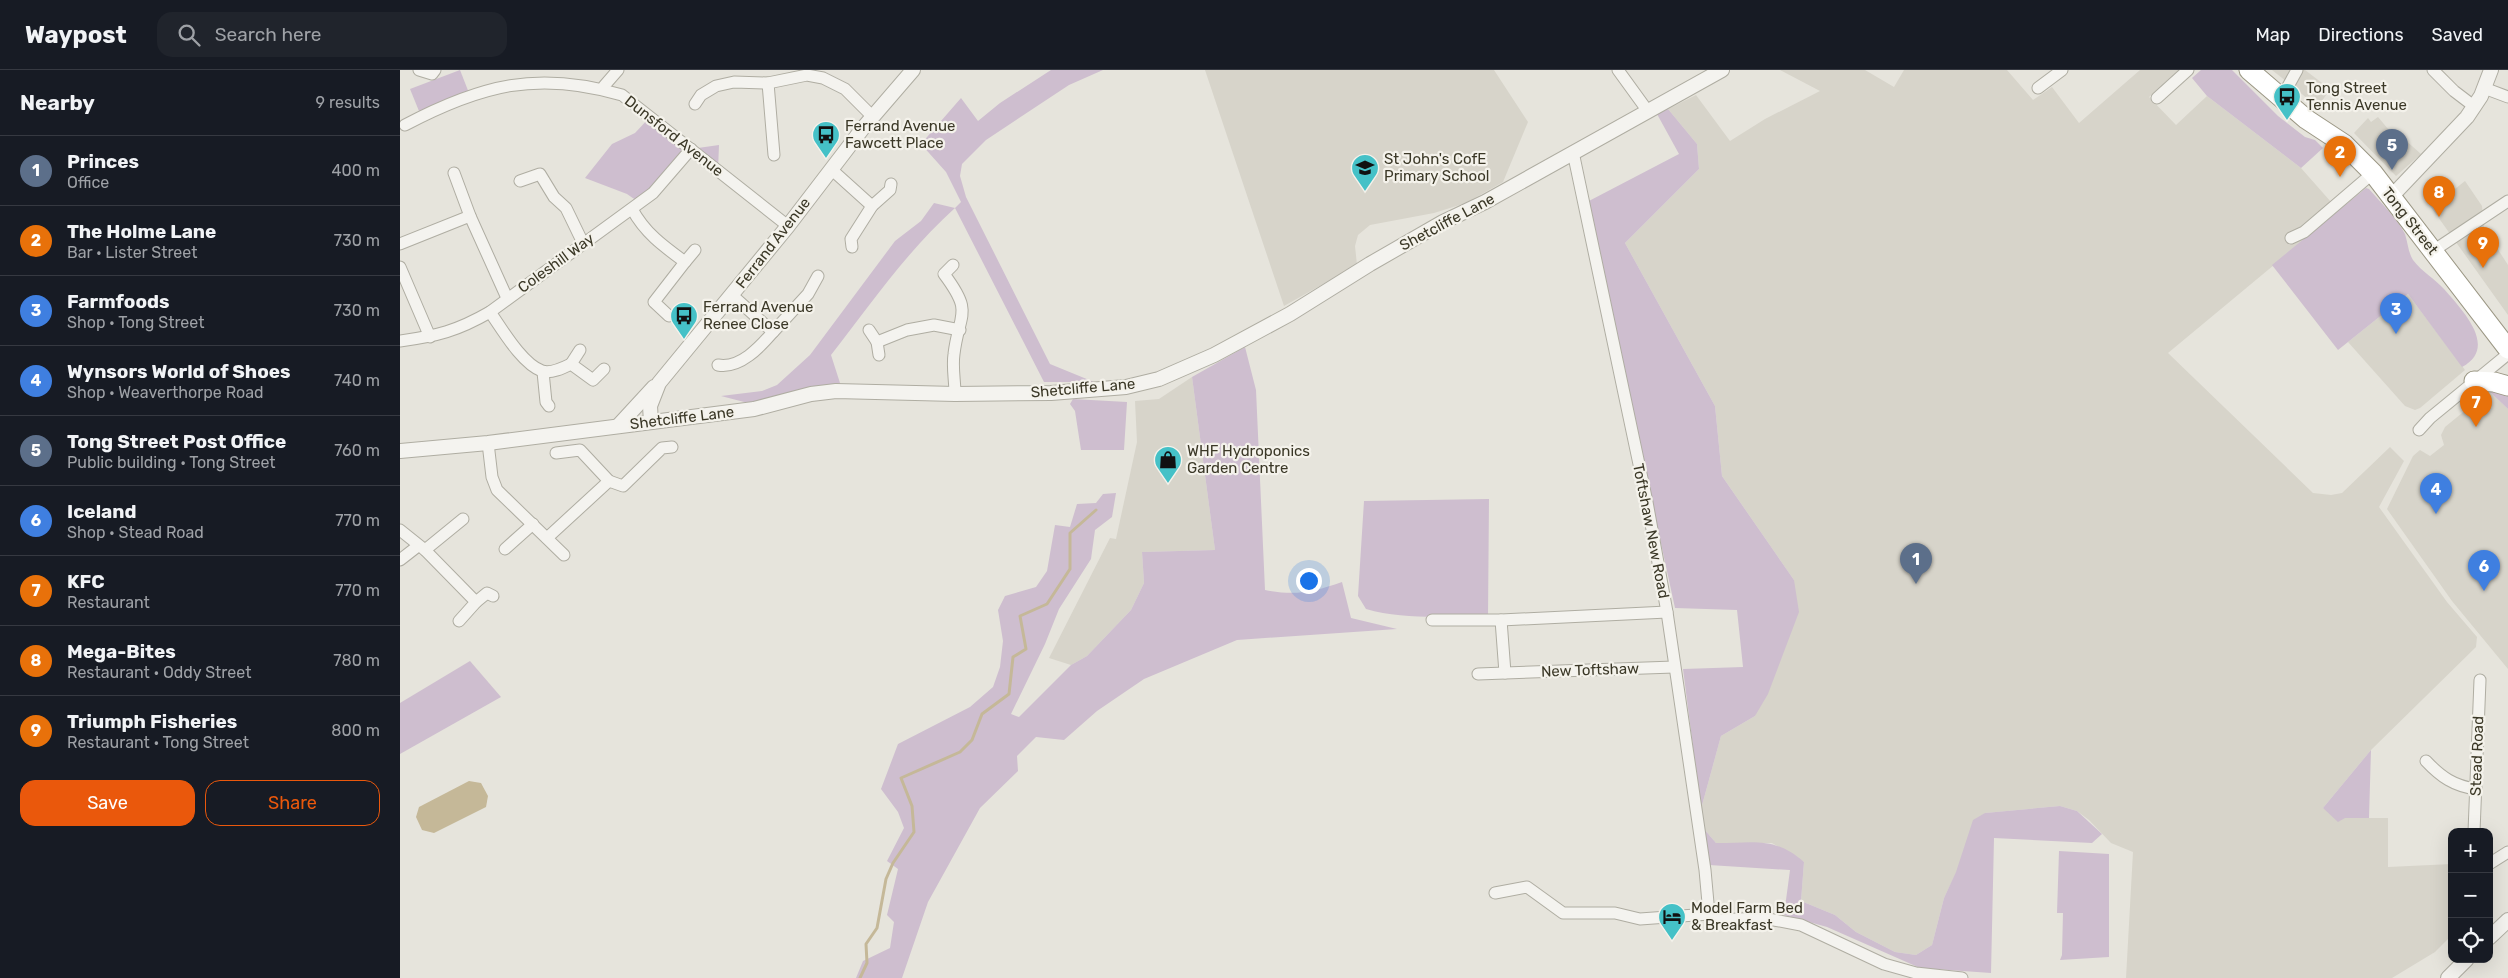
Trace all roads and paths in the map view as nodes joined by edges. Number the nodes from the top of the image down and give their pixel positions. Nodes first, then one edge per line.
1 (419, 70) edge
2 (435, 70) edge
3 (618, 70) edge
4 (913, 70) edge
5 (1618, 70) edge
6 (1722, 70) edge
7 (2062, 70) edge
8 (2188, 70) edge
9 (2249, 70) edge
10 (2297, 70) edge
11 (2433, 70) edge
12 (2492, 70) edge
13 (807, 73) edge
14 (768, 83) junction
15 (604, 86) junction
16 (2038, 88) dead end
17 (2484, 88) junction
18 (2508, 97) edge
19 (2157, 98) dead end
20 (2281, 99) junction
21 (695, 104) dead end
22 (2475, 107) junction
23 (1647, 110) junction
24 (873, 117) junction
25 (405, 125) dead end
26 (691, 148) junction
27 (1573, 152) junction
28 (774, 154) dead end
29 (832, 169) junction
30 (454, 173) dead end
31 (2373, 173) junction
32 (520, 181) dead end
33 (892, 188) dead end
34 (2392, 196) junction
35 (2508, 201) edge
36 (872, 206) junction
37 (632, 209) junction
38 (470, 216) junction
39 (788, 226) junction
40 (2291, 238) dead end
41 (847, 242) dead end
42 (583, 243) junction
43 (400, 244) edge
44 (694, 250) dead end
45 (2433, 251) junction
46 (685, 262) junction
47 (953, 265) dead end
48 (400, 267) edge
49 (818, 276) dead end
50 (732, 295) junction
51 (507, 298) junction
52 (490, 312) junction
53 (669, 316) dead end
54 (869, 330) dead end
55 (960, 330) junction
56 (773, 332) junction
57 (430, 337) junction
58 (400, 341) edge
59 (877, 342) junction
60 (2508, 349) edge
61 (580, 350) dead end
62 (2508, 354) edge
63 (879, 355) dead end
64 (572, 364) junction
65 (604, 369) dead end
66 (725, 369) dead end
67 (543, 372) junction
68 (2474, 381) junction
69 (659, 383) junction
70 (2508, 386) edge
71 (954, 394) junction
72 (546, 405) dead end
73 (651, 422) junction
74 (619, 425) junction
75 (2419, 430) dead end
76 (488, 444) junction
77 (672, 447) dead end
78 (400, 451) edge
79 (556, 453) dead end
80 (609, 481) junction
81 (463, 520) dead end
82 (533, 524) junction
83 (400, 530) edge
84 (547, 538) junction
85 (422, 548) junction
86 (505, 550) dead end
87 (564, 555) dead end
88 (400, 560) edge
89 (493, 596) dead end
90 (476, 602) junction
91 (1667, 612) junction
92 (1432, 620) dead end
93 (1501, 620) junction
94 (459, 621) dead end
95 (1674, 667) junction
96 (1505, 673) junction
97 (1478, 674) dead end
98 (2480, 680) dead end
99 (2426, 761) dead end
100 (2476, 789) junction
101 (2474, 828) edge
102 (2508, 852) edge
103 (2493, 861) edge
104 (1495, 893) dead end
105 (1709, 914) junction
106 (2508, 920) edge
107 (2493, 932) edge
108 (2462, 963) edge
109 (1962, 978) edge
110 (2448, 978) edge

1 - 2 street
3 - 15 street
4 - 24 street, Ferrand Avenue
5 - 23 street
6 - 23 street, Shetcliffe Lane
7 - 16 street
8 - 19 street
9 - 20 highway, Tong Street
10 - 20 street
11 - 22 street
12 - 17 street
13 - 14 street
13 - 24 street
14 - 21 street
14 - 28 street
15 - 25 street, Dunsford Avenue
15 - 26 street, Dunsford Avenue
17 - 18 street
17 - 22 street
20 - 31 highway, Tong Street
22 - 34 street
23 - 27 street, Shetcliffe Lane
24 - 29 street, Ferrand Avenue
26 - 37 street, Coleshill Way
26 - 39 street, Dunsford Avenue
27 - 71 street, Shetcliffe Lane
27 - 91 street, Toftshaw New Road
29 - 36 street
29 - 39 street, Ferrand Avenue
30 - 38 street
31 - 34 highway, Tong Street
31 - 40 street
32 - 42 street
33 - 36 street
34 - 45 highway, Tong Street
35 - 45 street
36 - 41 street
37 - 42 street, Coleshill Way
37 - 46 street
38 - 43 street
38 - 51 street
39 - 50 street, Ferrand Avenue
42 - 51 street, Coleshill Way
44 - 46 street
45 - 60 highway, Tong Street
46 - 53 street
47 - 55 street
48 - 57 street
49 - 56 street
50 - 56 street
50 - 69 street, Ferrand Avenue
51 - 52 street, Coleshill Way
52 - 57 street, Coleshill Way
52 - 67 street
54 - 59 street
55 - 59 street
55 - 71 street
56 - 66 street
57 - 58 street, Coleshill Way
59 - 63 street
61 - 64 street
62 - 68 street
64 - 65 street
64 - 67 street
67 - 72 street
68 - 70 highway
68 - 75 street
69 - 73 street, Ferrand Avenue
69 - 74 street
71 - 73 street, Shetcliffe Lane
73 - 74 street, Shetcliffe Lane
74 - 76 street, Shetcliffe Lane
76 - 78 street, Shetcliffe Lane
76 - 82 street
77 - 80 street
79 - 80 street
80 - 84 street
81 - 85 street
82 - 84 street
82 - 86 street
83 - 85 street
84 - 87 street
85 - 88 street
85 - 90 street
89 - 90 street
90 - 94 street
91 - 93 street
91 - 95 street, Toftshaw New Road
92 - 93 street
93 - 96 street
95 - 96 street, New Toftshaw
95 - 105 street, Toftshaw New Road
96 - 97 street, New Toftshaw
98 - 100 street, Stead Road
99 - 100 street
100 - 101 street, Stead Road
102 - 103 street
104 - 105 street
105 - 109 street
106 - 107 street
108 - 110 street

